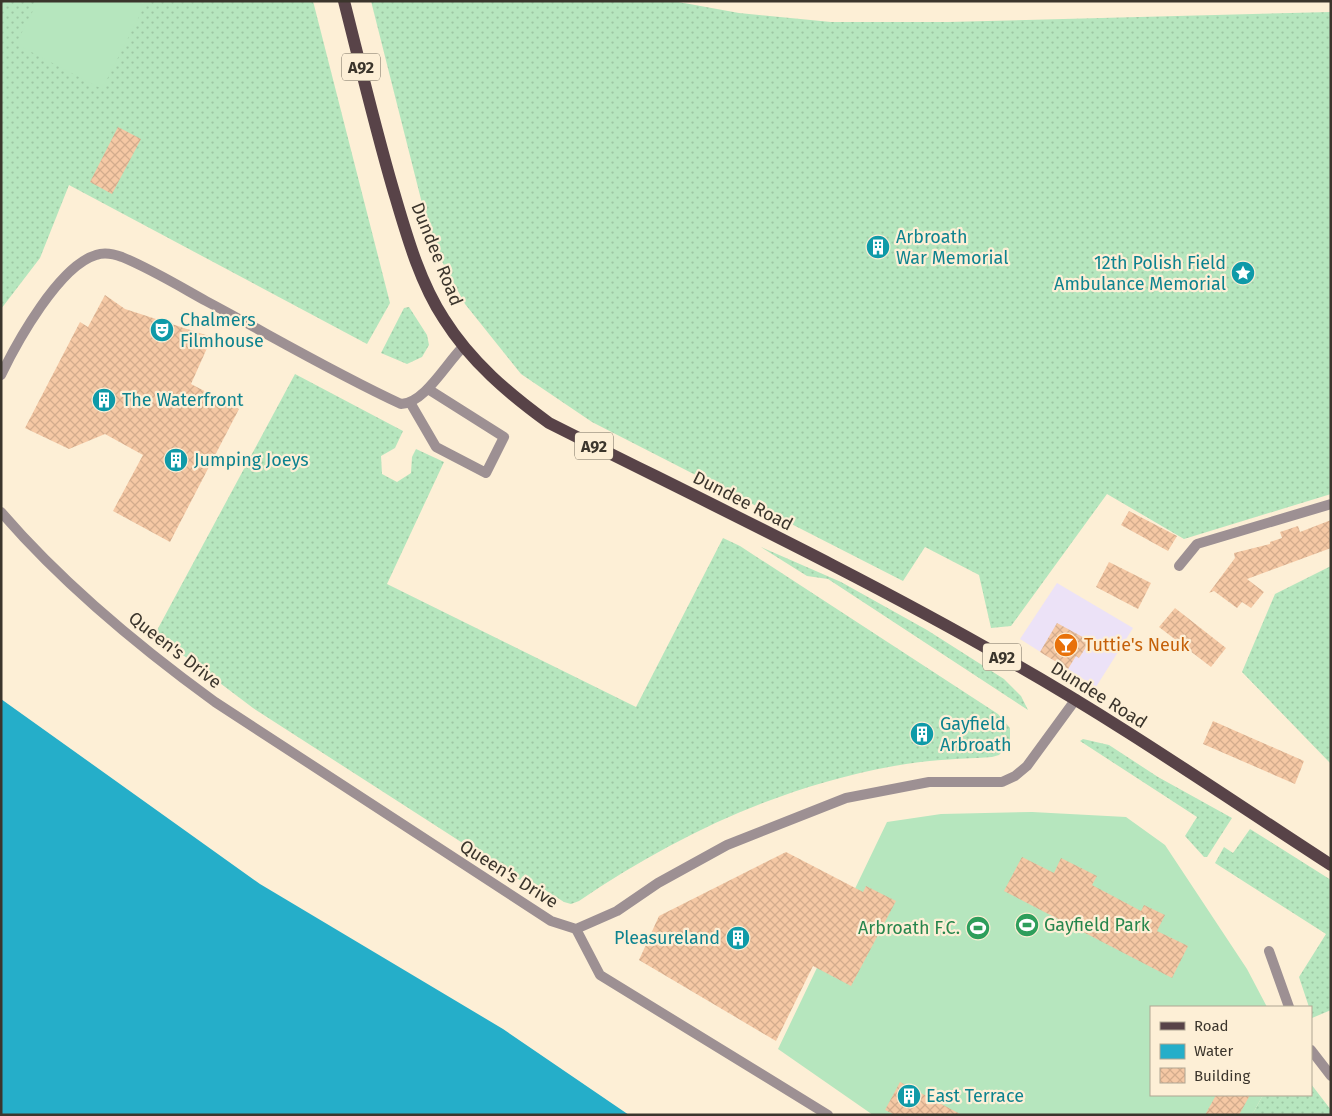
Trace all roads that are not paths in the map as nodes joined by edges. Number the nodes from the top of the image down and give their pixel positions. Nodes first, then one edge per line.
1 (344, 1) edge
2 (464, 346) junction
3 (1, 375) edge
4 (428, 389) junction
5 (411, 404) junction
6 (1331, 504) edge
7 (1, 512) edge
8 (1179, 566) dead end
9 (1076, 700) junction
10 (1331, 865) edge
11 (576, 929) junction
12 (1269, 951) dead end
13 (1289, 1006) edge
14 (1312, 1051) edge
15 (1331, 1076) edge
16 (828, 1115) edge

1 - 2 main road, Dundee Road / A92
2 - 4 street
2 - 9 main road, Dundee Road / A92
3 - 5 street
4 - 5 street
4 - 5 street
6 - 8 street
7 - 11 street, Queen's Drive
9 - 10 main road, Dundee Road / A92
9 - 11 street
11 - 16 street
12 - 13 street
14 - 15 street

